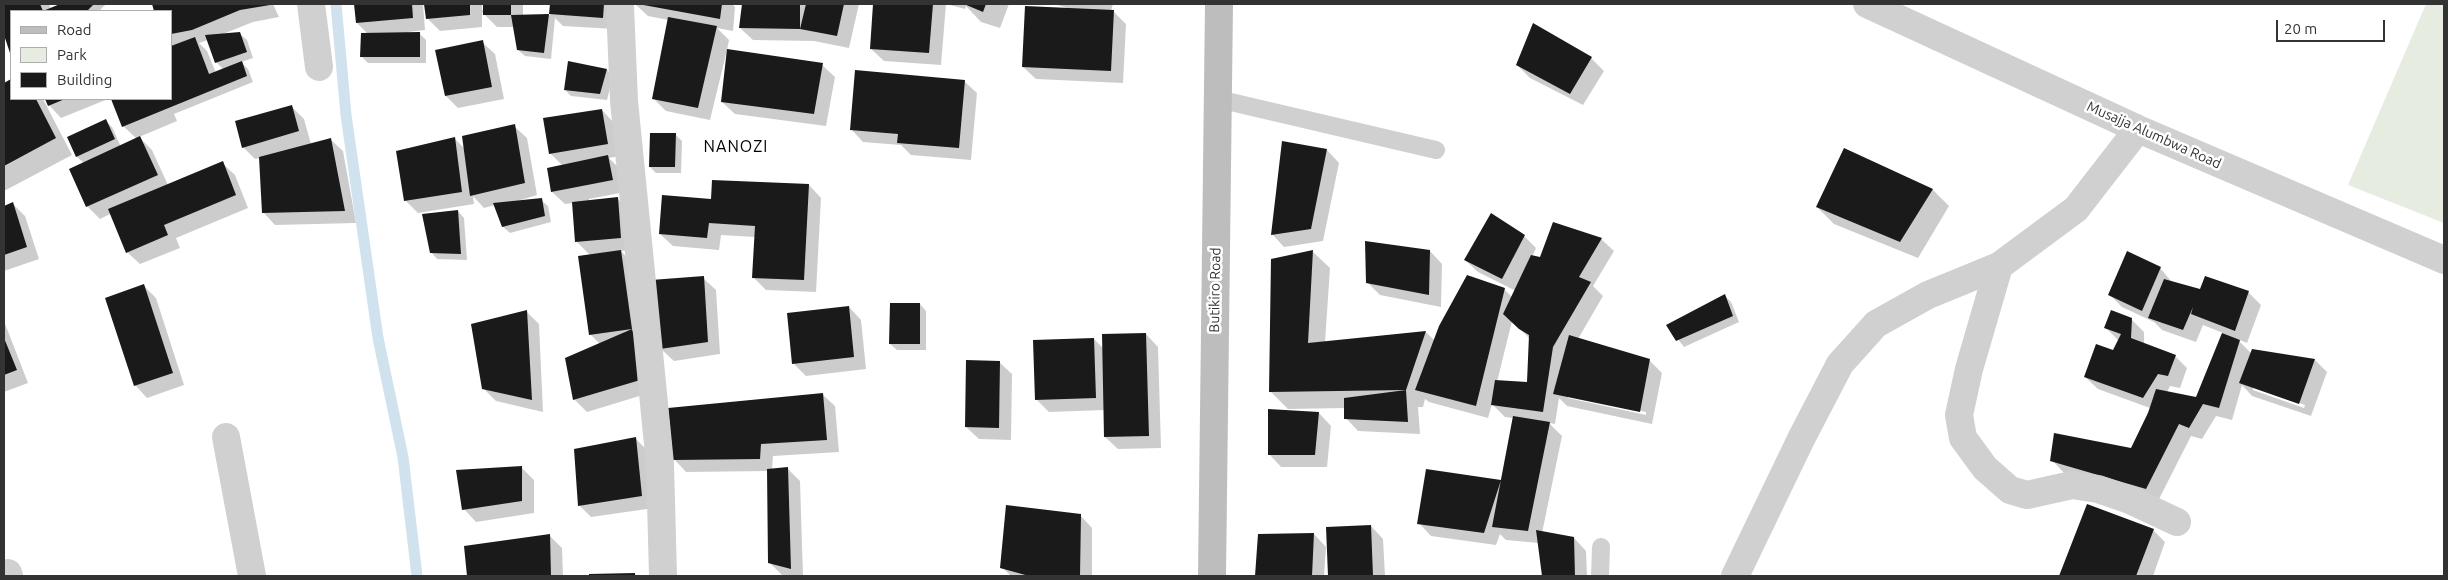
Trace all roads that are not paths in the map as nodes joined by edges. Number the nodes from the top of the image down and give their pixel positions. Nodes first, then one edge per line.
1 (311, 4) edge
2 (1219, 4) edge
3 (1867, 4) edge
4 (620, 6) dead end
5 (319, 67) dead end
6 (1218, 99) junction
7 (2138, 129) junction
8 (1436, 150) dead end
9 (2444, 260) edge
10 (1999, 266) junction
11 (226, 437) dead end
12 (2177, 522) dead end
13 (1601, 547) dead end
14 (252, 576) edge
15 (663, 576) edge
16 (1212, 576) edge
17 (1600, 576) edge
18 (1735, 576) edge

1 - 5 street
2 - 6 main road, Butikiro Road
3 - 7 street, Musajja Alumbwa Road
4 - 15 street
6 - 8 lane
6 - 16 main road, Butikiro Road
7 - 9 street, Musajja Alumbwa Road
7 - 10 street
10 - 12 street
10 - 18 street
11 - 14 street
13 - 17 lane

